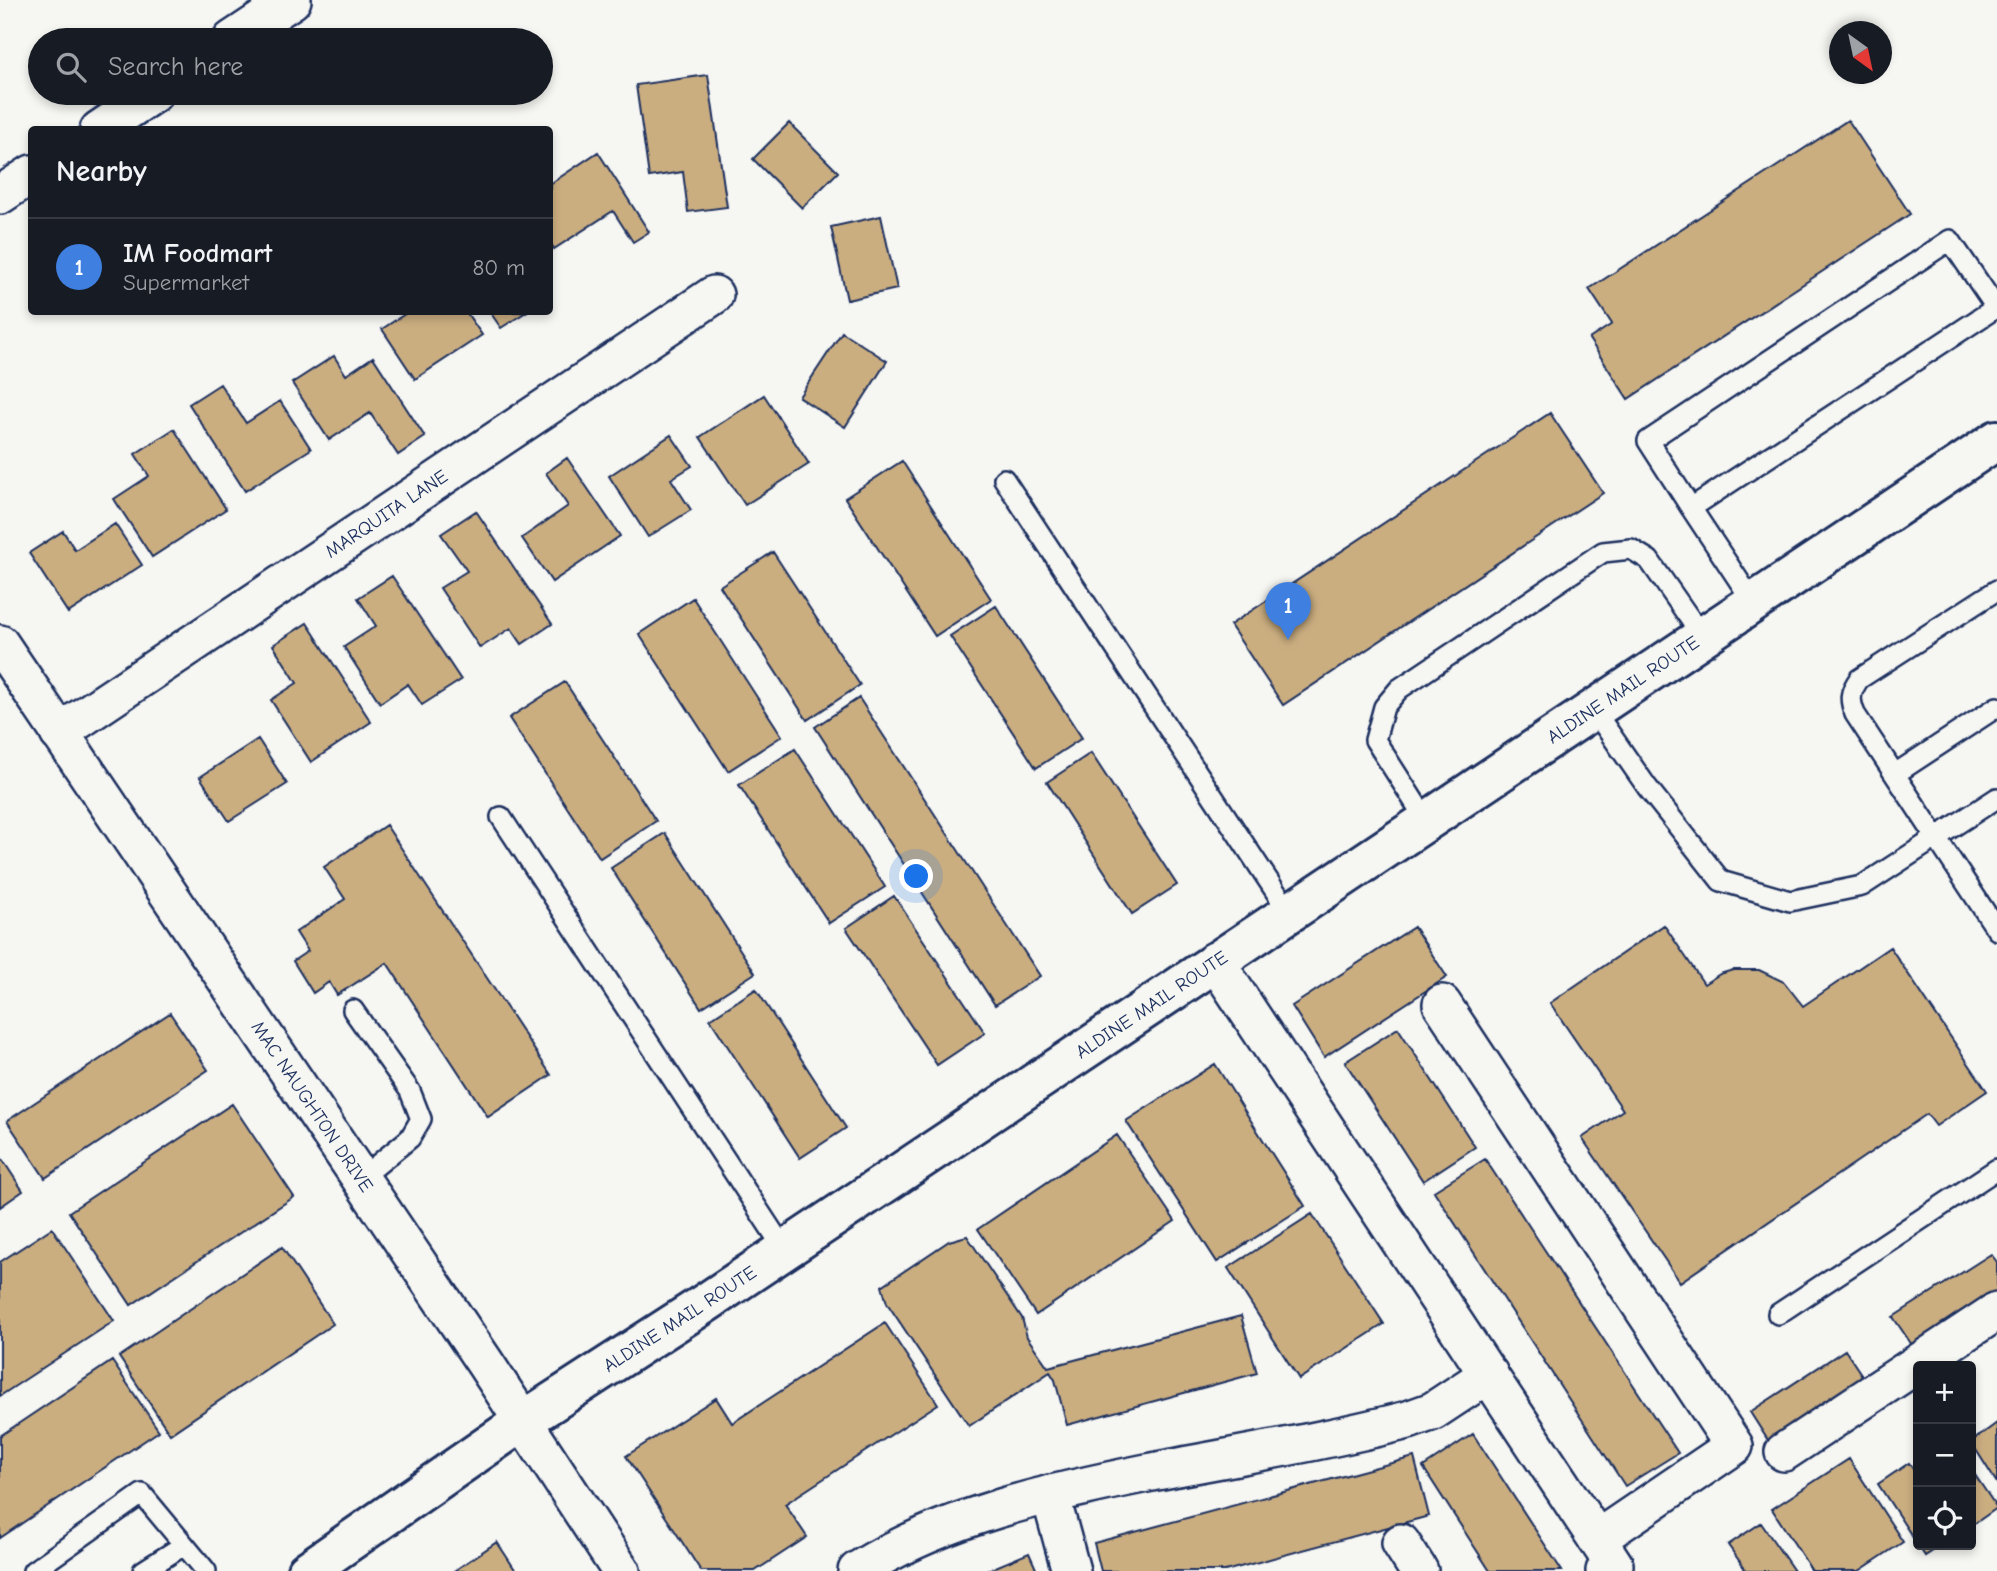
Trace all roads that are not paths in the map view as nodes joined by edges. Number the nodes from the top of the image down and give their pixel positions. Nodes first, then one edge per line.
1 (292, 0) edge
2 (250, 28) edge
3 (135, 105) edge
4 (105, 126) edge
5 (28, 177) edge
6 (0, 195) edge
7 (714, 295) dead end
8 (1997, 308) edge
9 (1997, 440) edge
10 (1004, 479) dead end
11 (1691, 508) junction
12 (1997, 590) edge
13 (1753, 602) junction
14 (1702, 636) junction
15 (0, 644) edge
16 (1997, 707) edge
17 (1593, 709) junction
18 (59, 733) junction
19 (1895, 774) junction
20 (1997, 798) edge
21 (501, 817) dead end
22 (1426, 820) junction
23 (1937, 837) junction
24 (1992, 909) edge
25 (1289, 912) junction
26 (1997, 930) edge
27 (1215, 961) junction
28 (1442, 1004) dead end
29 (353, 1010) dead end
30 (1997, 1169) edge
31 (360, 1179) junction
32 (784, 1249) junction
33 (1997, 1311) edge
34 (1778, 1314) dead end
35 (1489, 1374) junction
36 (523, 1421) junction
37 (1784, 1451) dead end
38 (1050, 1494) junction
39 (184, 1545) junction
40 (1601, 1555) edge
41 (33, 1571) edge
42 (144, 1571) edge
43 (206, 1571) edge
44 (307, 1571) edge
45 (621, 1571) edge
46 (857, 1571) edge
47 (1071, 1571) edge

1 - 2 street
3 - 4 street
5 - 6 street
7 - 18 street, MARQUITA LANE
8 - 11 lane
8 - 11 lane
9 - 13 main road, ALDINE MAIL ROUTE
10 - 25 lane
11 - 13 lane
12 - 19 lane
13 - 14 main road, ALDINE MAIL ROUTE
14 - 17 main road, ALDINE MAIL ROUTE
14 - 22 lane
15 - 18 street, MAC NAUGHTON DRIVE
16 - 19 lane
17 - 22 main road, ALDINE MAIL ROUTE
17 - 23 lane
18 - 31 street, MAC NAUGHTON DRIVE
19 - 23 lane
20 - 23 lane
21 - 32 lane
22 - 25 main road, ALDINE MAIL ROUTE
23 - 24 lane
24 - 26 lane
25 - 27 main road, ALDINE MAIL ROUTE
27 - 32 main road, ALDINE MAIL ROUTE
27 - 35 street
28 - 40 street
29 - 31 lane
30 - 34 lane
31 - 36 street, MAC NAUGHTON DRIVE
32 - 36 main road, ALDINE MAIL ROUTE
33 - 37 street
35 - 38 street
35 - 40 street
36 - 44 main road, ALDINE MAIL ROUTE
36 - 45 street, MAC NAUGHTON DRIVE
38 - 46 street
38 - 47 street
39 - 41 lane
39 - 42 lane
39 - 43 lane

